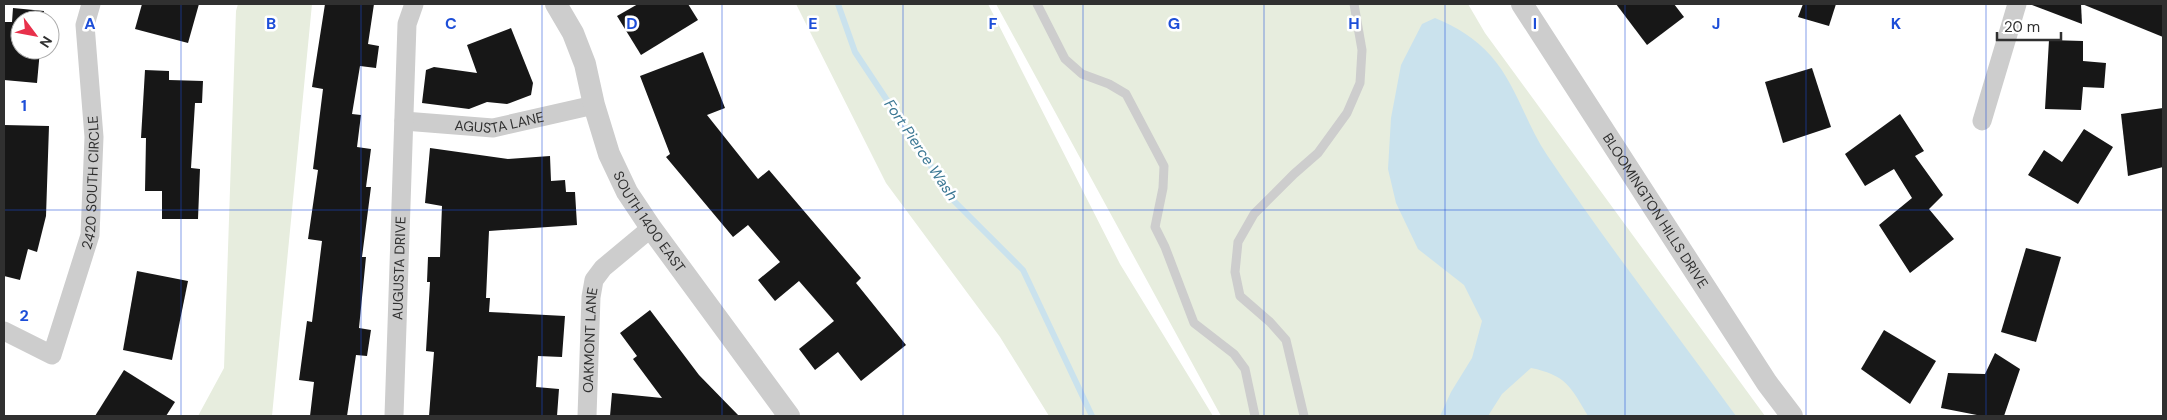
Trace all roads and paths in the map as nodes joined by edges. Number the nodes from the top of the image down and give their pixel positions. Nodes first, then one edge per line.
1 (91, 4) edge
2 (414, 4) edge
3 (556, 4) edge
4 (1037, 4) edge
5 (1354, 4) edge
6 (1522, 4) edge
7 (2017, 4) edge
8 (594, 105) junction
9 (404, 121) junction
10 (1982, 121) dead end
11 (650, 228) junction
12 (4, 331) edge
13 (394, 416) edge
14 (587, 416) edge
15 (789, 416) edge
16 (1255, 416) edge
17 (1304, 416) edge
18 (1792, 416) edge

1 - 12 street, 2420 SOUTH CIRCLE
2 - 9 street, AUGUSTA DRIVE
3 - 8 street, SOUTH 1400 EAST
4 - 16 lane
5 - 17 lane
6 - 18 street, BLOOMINGTON HILLS DRIVE
7 - 10 street
8 - 9 street, AGUSTA LANE
8 - 11 street, SOUTH 1400 EAST
9 - 13 street, AUGUSTA DRIVE
11 - 14 street, OAKMONT LANE
11 - 15 street, SOUTH 1400 EAST

